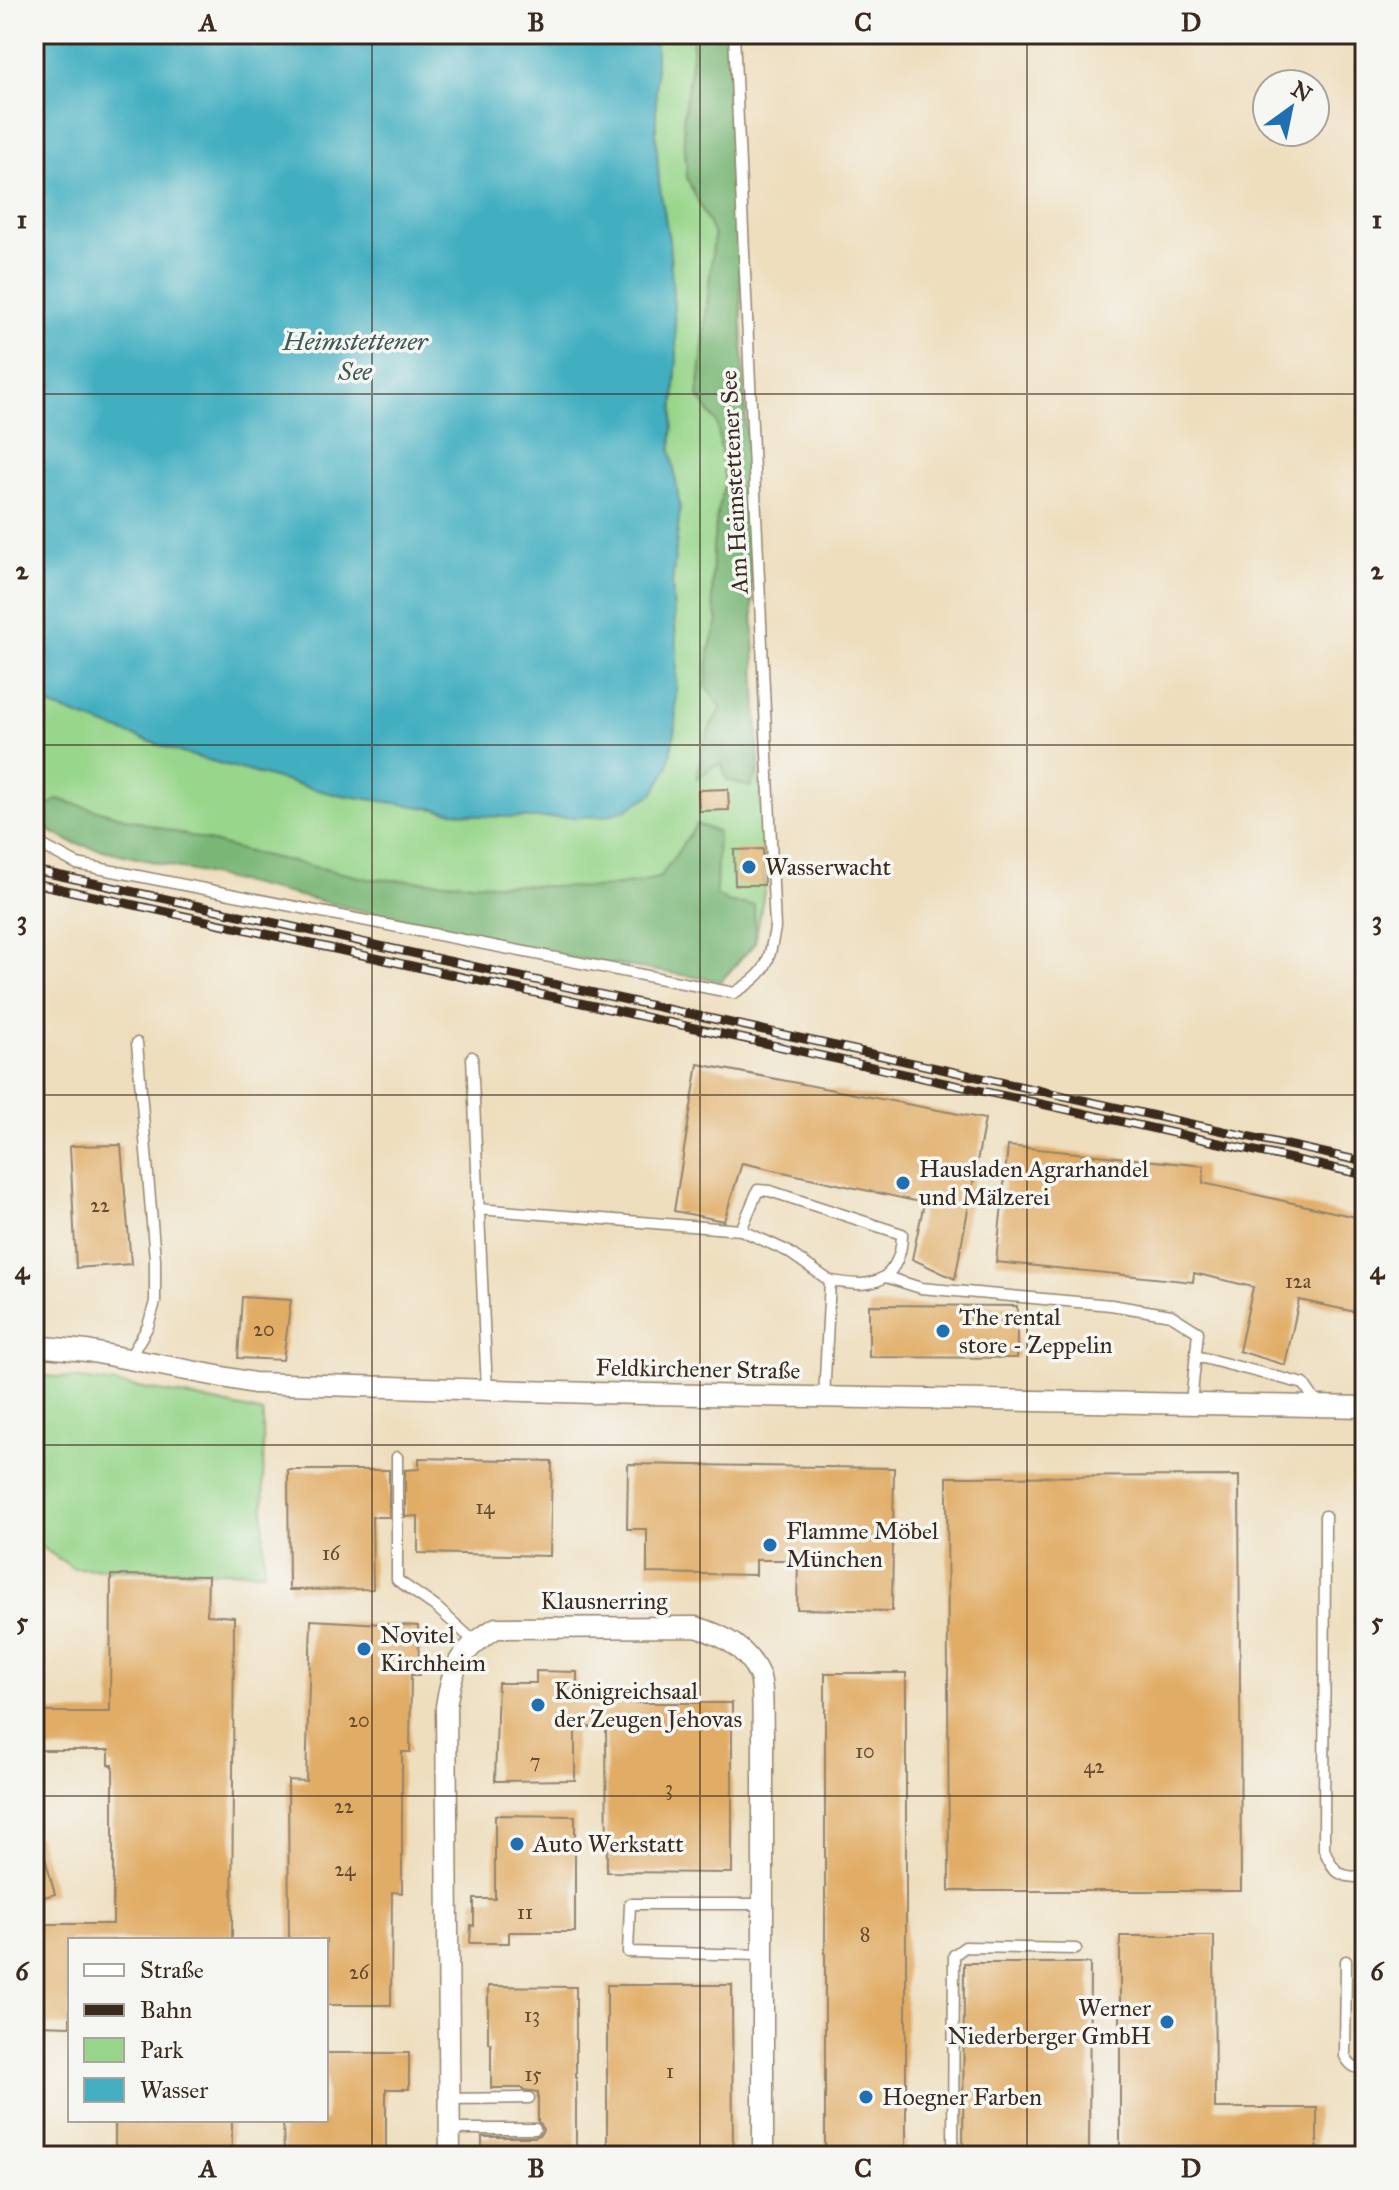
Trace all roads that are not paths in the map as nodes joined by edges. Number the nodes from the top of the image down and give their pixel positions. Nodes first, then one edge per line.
1 (734, 34) edge
2 (34, 841) edge
3 (137, 1043) dead end
4 (472, 1057) dead end
5 (478, 1209) junction
6 (741, 1230) junction
7 (886, 1277) junction
8 (830, 1281) junction
9 (34, 1346) edge
10 (1196, 1356) junction
11 (129, 1359) junction
12 (487, 1391) junction
13 (824, 1398) junction
14 (1191, 1404) junction
15 (1318, 1405) junction
16 (1365, 1407) edge
17 (397, 1457) dead end
18 (1325, 1516) dead end
19 (475, 1642) junction
20 (1365, 1877) edge
21 (763, 1904) junction
22 (1076, 1949) dead end
23 (763, 1955) junction
24 (1346, 1961) dead end
25 (1365, 2069) edge
26 (529, 2098) dead end
27 (449, 2099) junction
28 (449, 2129) junction
29 (535, 2129) dead end
30 (34, 2146) edge
31 (36, 2156) edge
32 (450, 2156) edge
33 (763, 2156) edge
34 (953, 2156) edge

1 - 2 lane, Am Heimstettener See
3 - 11 lane
4 - 5 lane
5 - 6 lane
5 - 12 lane
6 - 7 lane
6 - 8 lane
7 - 8 lane
7 - 10 lane
8 - 13 lane
9 - 11 street, Feldkirchener Straße
10 - 14 lane
10 - 15 lane
11 - 12 street, Feldkirchener Straße
12 - 13 street, Feldkirchener Straße
13 - 14 street, Feldkirchener Straße
14 - 15 street, Feldkirchener Straße
15 - 16 street, Feldkirchener Straße
17 - 19 lane
18 - 20 lane
19 - 21 street, Klausnerring
19 - 27 street
21 - 23 street, Klausnerring
21 - 23 lane
22 - 34 lane
23 - 33 street, Klausnerring
24 - 25 lane
26 - 27 lane
27 - 28 street
28 - 29 lane
28 - 32 street
30 - 31 street

